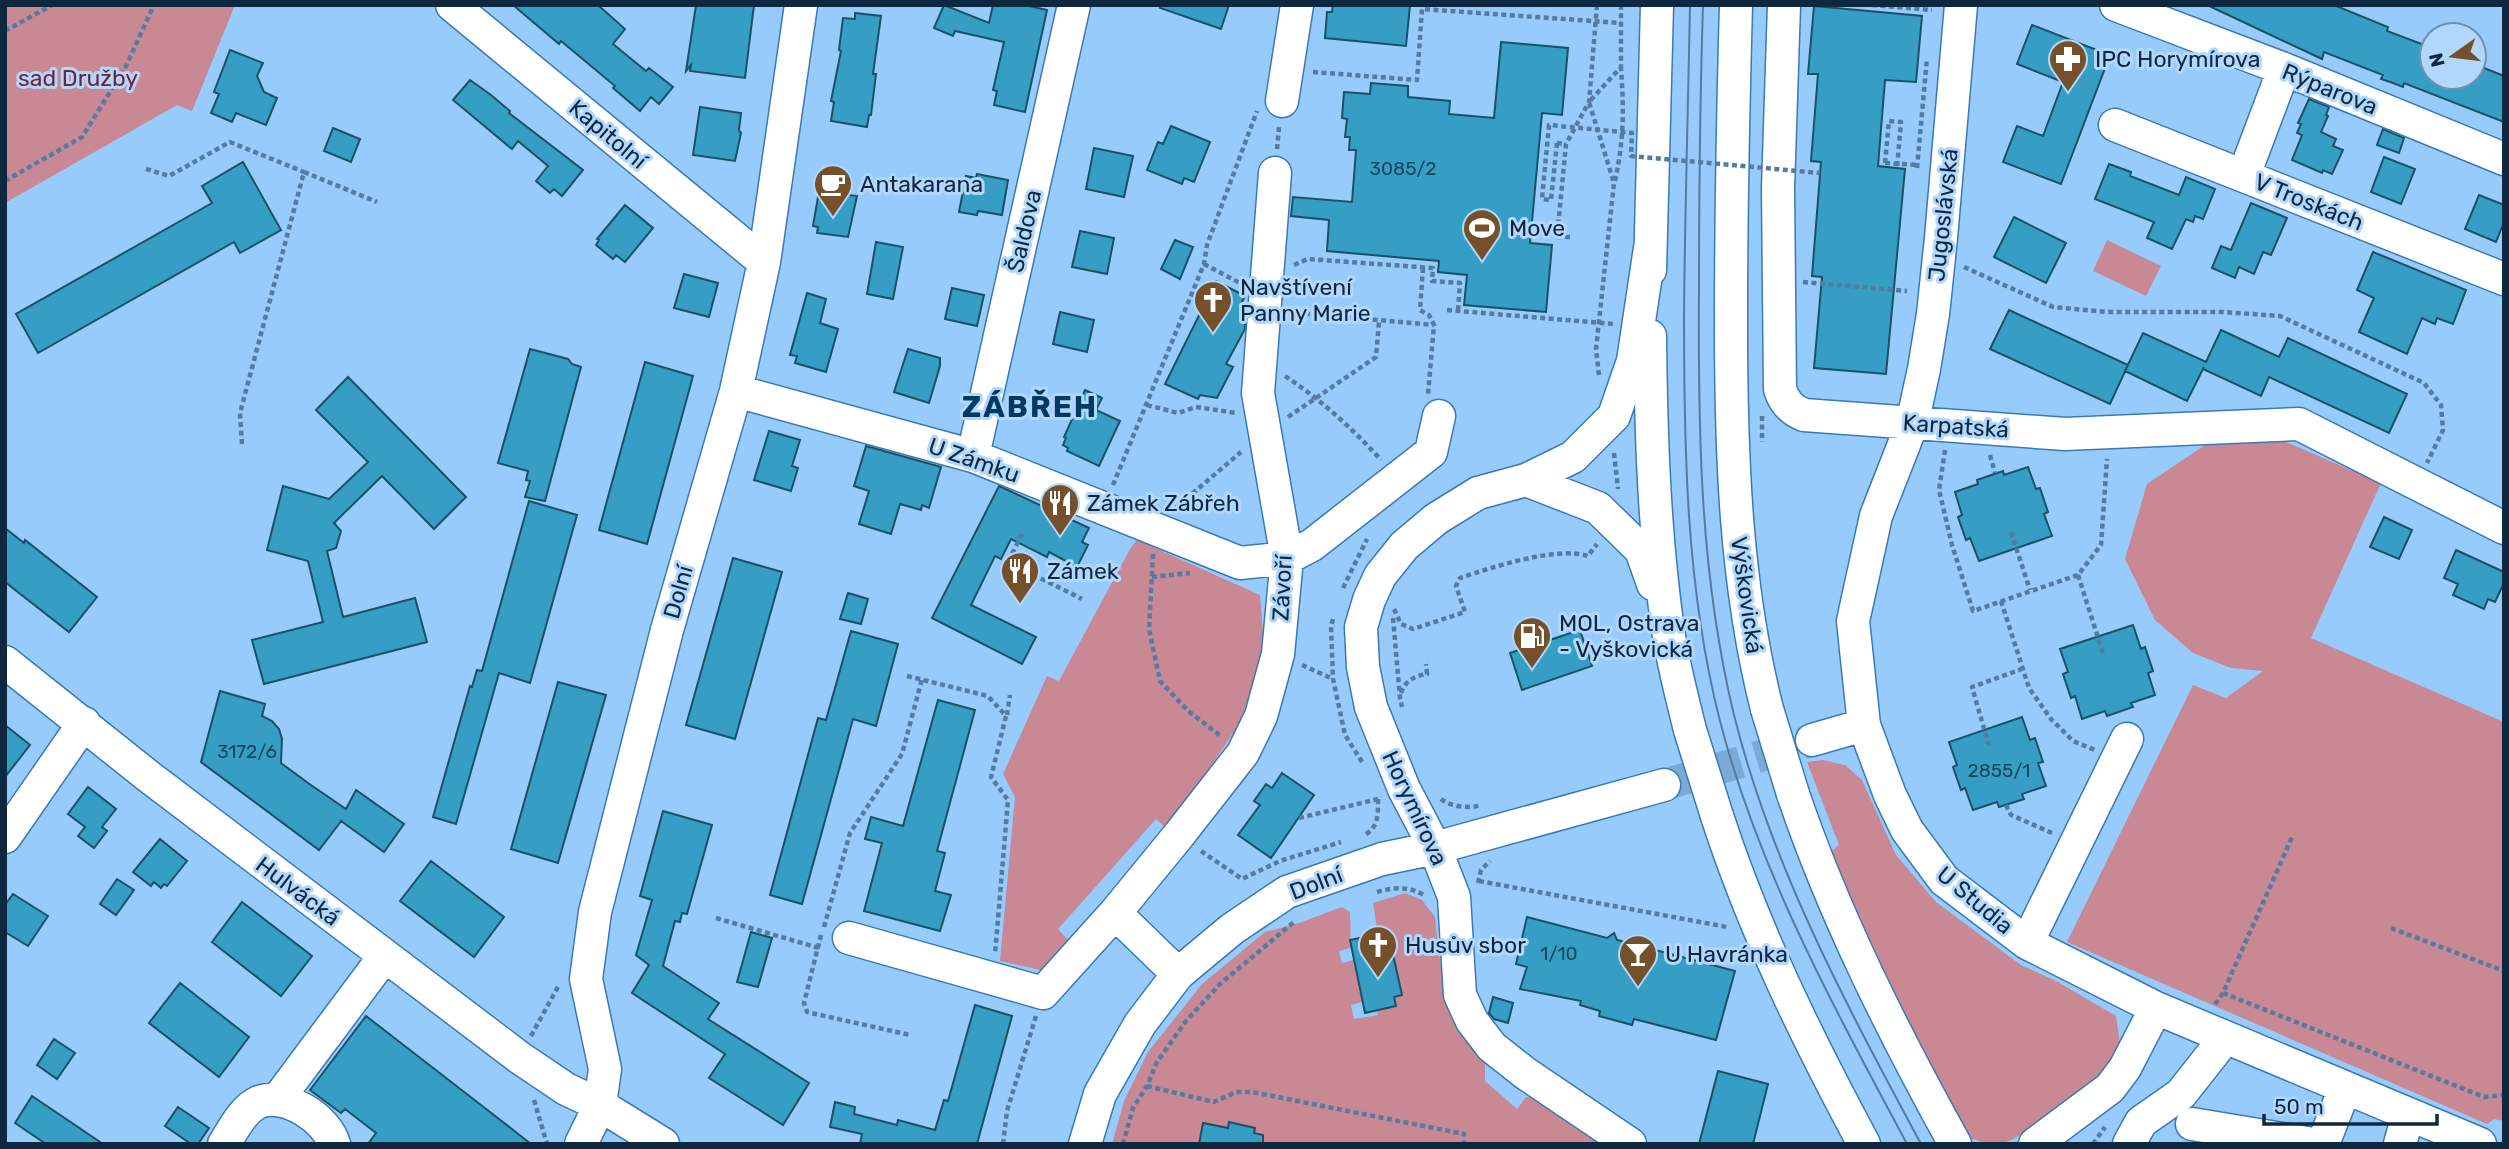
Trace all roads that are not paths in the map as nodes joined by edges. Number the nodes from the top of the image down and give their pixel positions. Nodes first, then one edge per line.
1 (452, 5) edge
2 (801, 5) edge
3 (1074, 5) edge
4 (1297, 5) edge
5 (1657, 5) edge
6 (1736, 5) edge
7 (1784, 5) edge
8 (2116, 5) edge
9 (1942, 7) edge
10 (2284, 69) junction
11 (1270, 104) road end
12 (2115, 125) dead end
13 (2504, 159) edge
14 (1275, 173) road end
15 (2244, 176) junction
16 (1650, 248) junction
17 (764, 262) junction
18 (2504, 279) edge
19 (736, 391) junction
20 (1433, 408) road end
21 (1912, 424) junction
22 (973, 456) junction
23 (1526, 480) junction
24 (2504, 528) edge
25 (1287, 558) junction
26 (1668, 631) junction
27 (5, 662) edge
28 (84, 723) junction
29 (1864, 725) junction
30 (1812, 740) tunnel mouth
31 (2115, 746) road end
32 (1664, 785) tunnel mouth
33 (5, 837) edge
34 (1436, 848) junction
35 (1115, 912) junction
36 (849, 938) road end
37 (2027, 943) junction
38 (384, 957) junction
39 (1178, 974) junction
40 (2156, 1008) junction
41 (2212, 1032) junction
42 (2345, 1088) junction
43 (278, 1099) junction
44 (600, 1105) junction
45 (2192, 1124) dead end
46 (2404, 1129) edge
47 (223, 1144) edge
48 (334, 1144) edge
49 (581, 1144) edge
50 (663, 1144) edge
51 (1085, 1144) edge
52 (1630, 1144) edge
53 (1864, 1144) edge
54 (1955, 1144) edge
55 (2035, 1144) edge
56 (2129, 1144) edge
57 (2313, 1144) edge
58 (2323, 1144) edge
59 (2480, 1144) edge

1 - 17 street, Kapitolní
2 - 17 street, Dolní
3 - 22 street, Šaldova
4 - 11 street
5 - 16 street
6 - 54 street, Výškovická, bridge
7 - 21 street, Karpatská
8 - 10 street, Rýparova
9 - 21 street, Jugoslávská
10 - 13 street, Rýparova
10 - 15 street
12 - 15 street, V Troskách
14 - 25 street, Závoří
15 - 18 street, V Troskách
16 - 23 street, Horymírova
16 - 26 street
17 - 19 street, Dolní
19 - 22 street, U Zámku
19 - 44 street, Dolní
20 - 25 street
21 - 24 street, Karpatská
21 - 29 street, Jugoslávská
22 - 25 street, U Zámku
23 - 26 street
23 - 34 street, Horymírova
25 - 35 street, Závoří
26 - 53 street, bridge
27 - 28 street, Hulvácká
28 - 33 street
28 - 38 street, Hulvácká
29 - 30 street
29 - 37 street, U Studia
31 - 37 street
32 - 34 street, Dolní
34 - 39 street, Dolní
34 - 52 street, Horymírova
35 - 36 street, Závoří
35 - 39 street
37 - 40 street, U Studia
38 - 43 street
38 - 44 street, Hulvácká
39 - 51 street, Dolní
40 - 41 street, U Studia
40 - 55 street
41 - 42 street, U Studia
41 - 56 street
42 - 46 street, U Studia
42 - 58 street
43 - 47 street
43 - 48 street
44 - 49 street, Dolní
44 - 50 street
45 - 57 street
46 - 59 street, U Studia

